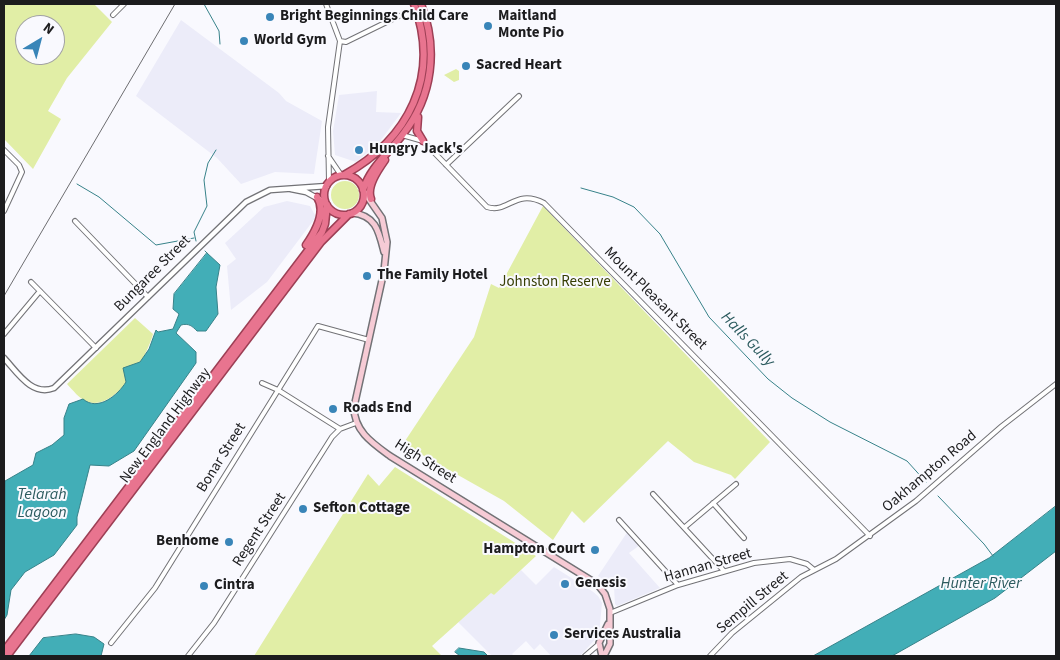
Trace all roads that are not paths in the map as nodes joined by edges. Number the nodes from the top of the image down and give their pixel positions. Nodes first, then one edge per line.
1 (124, 4) edge
2 (326, 4) edge
3 (419, 5) edge
4 (113, 15) dead end
5 (399, 16) dead end
6 (340, 41) junction
7 (518, 96) dead end
8 (421, 103) junction
9 (402, 135) junction
10 (423, 141) junction
11 (395, 144) junction
12 (4, 150) edge
13 (328, 156) junction
14 (446, 165) junction
15 (342, 175) junction
16 (328, 184) junction
17 (282, 188) junction
18 (363, 191) junction
19 (317, 197) junction
20 (370, 200) junction
21 (327, 204) junction
22 (4, 211) edge
23 (350, 214) junction
24 (76, 221) dead end
25 (385, 255) junction
26 (294, 268) junction
27 (31, 282) dead end
28 (40, 290) junction
29 (148, 297) junction
30 (4, 334) edge
31 (369, 340) junction
32 (96, 348) junction
33 (4, 358) edge
34 (262, 383) dead end
35 (1056, 384) edge
36 (278, 390) junction
37 (356, 423) junction
38 (340, 429) junction
39 (736, 484) dead end
40 (653, 494) dead end
41 (713, 503) junction
42 (619, 520) dead end
43 (685, 527) junction
44 (870, 536) junction
45 (744, 538) dead end
46 (813, 569) junction
47 (724, 571) junction
48 (678, 585) junction
49 (610, 613) junction
50 (610, 622) junction
51 (609, 640) junction
52 (111, 643) dead end
53 (600, 644) junction
54 (607, 649) junction
55 (4, 651) edge
56 (7, 656) edge
57 (188, 656) edge
58 (585, 656) edge
59 (603, 656) edge
60 (710, 656) edge

1 - 4 street
2 - 6 street
3 - 8 highway
3 - 15 highway
5 - 6 street
6 - 13 street
7 - 14 street
8 - 9 highway
8 - 10 highway
9 - 10 street
9 - 11 highway
10 - 14 street, Mount Pleasant Street
11 - 18 highway
11 - 20 highway
12 - 22 street
13 - 15 street
13 - 16 street
14 - 44 street, Mount Pleasant Street
15 - 16 highway
15 - 18 highway
16 - 17 street, Bungaree Street
16 - 21 highway
17 - 19 street, Bungaree Street
17 - 29 street, Bungaree Street
18 - 20 main road
18 - 23 highway
19 - 21 street, Bungaree Street
19 - 26 highway
20 - 25 main road
21 - 23 highway
21 - 26 highway, New England Highway
23 - 25 main road
23 - 56 highway, New England Highway
24 - 29 street
25 - 31 main road
26 - 55 highway, New England Highway
27 - 28 street
28 - 30 street
28 - 32 street
29 - 32 street, Bungaree Street
31 - 36 street, Bonar Street
31 - 37 main road
32 - 33 street, Bungaree Street
34 - 36 street
35 - 44 street, Oakhampton Road
36 - 38 street
36 - 52 street, Bonar Street
37 - 38 street
37 - 49 main road, High Street
38 - 57 street, Regent Street
39 - 41 street
40 - 43 street
41 - 43 street
41 - 45 street
42 - 48 street
43 - 47 street
44 - 46 street, Oakhampton Road
46 - 47 street, Hannan Street
46 - 60 street, Sempill Street
47 - 48 street, Hannan Street
48 - 49 street, Hannan Street
49 - 50 main road, High Street
50 - 51 main road, High Street
50 - 53 main road, High Street
51 - 53 main road
51 - 54 main road, High Street
53 - 54 main road
53 - 58 street
53 - 59 main road
54 - 59 main road

